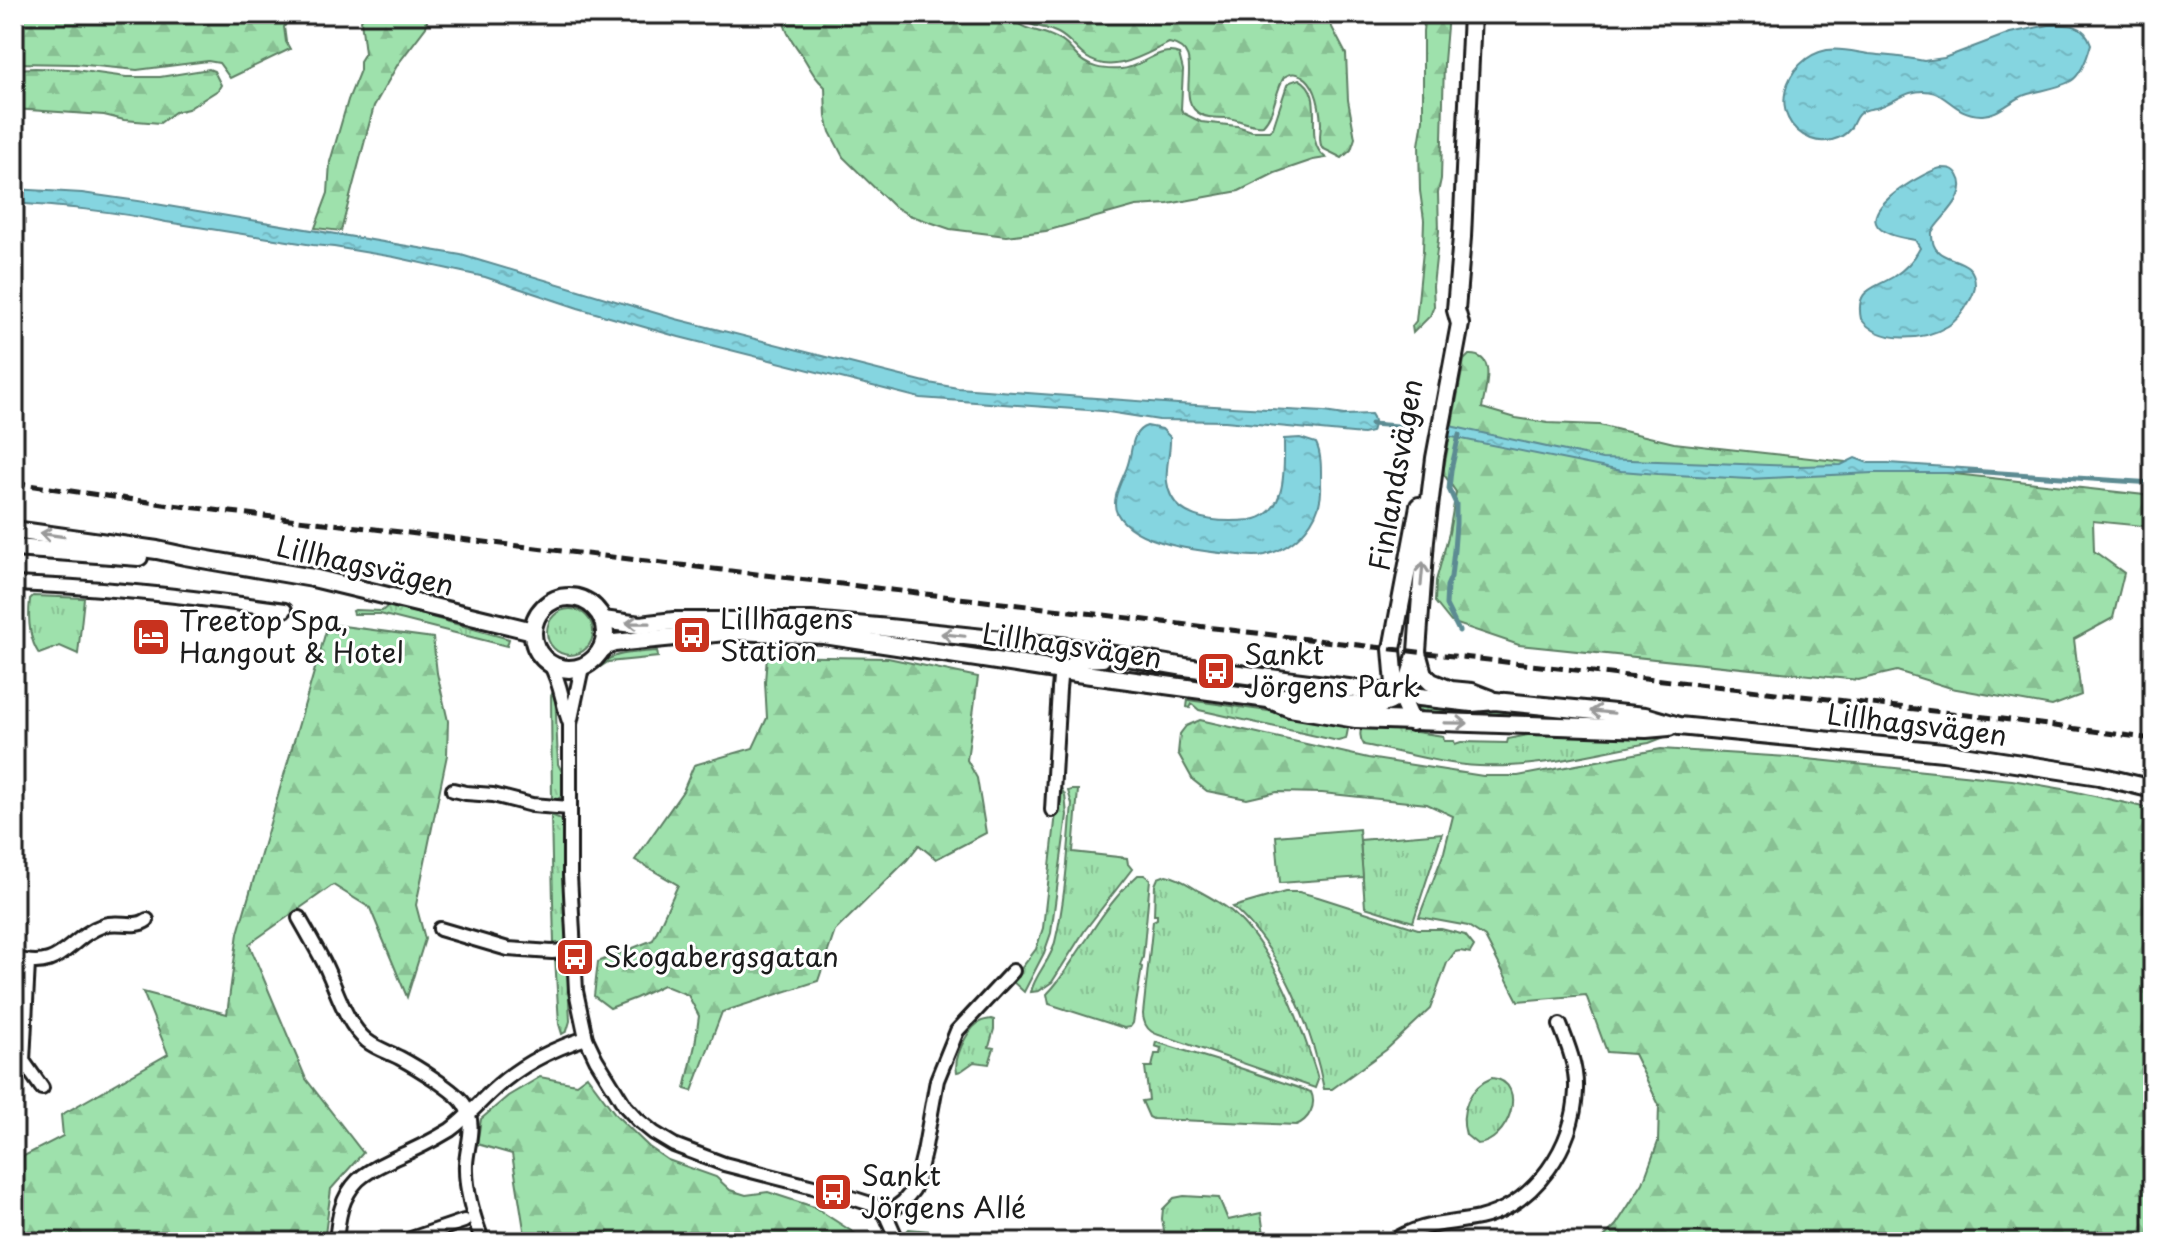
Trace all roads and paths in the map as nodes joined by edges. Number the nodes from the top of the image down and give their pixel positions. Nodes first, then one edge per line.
1 (1472, 14) edge
2 (1456, 310) junction
3 (14, 530) edge
4 (14, 548) edge
5 (185, 556) junction
6 (14, 584) edge
7 (285, 610) dead end
8 (603, 620) junction
9 (533, 631) junction
10 (1039, 644) junction
11 (1392, 649) junction
12 (601, 650) junction
13 (1417, 652) junction
14 (1141, 660) junction
15 (550, 664) junction
16 (582, 667) junction
17 (1062, 671) junction
18 (1360, 689) junction
19 (1399, 694) junction
20 (1268, 699) junction
21 (1495, 701) junction
22 (1412, 722) junction
23 (570, 724) junction
24 (1679, 726) junction
25 (2151, 787) edge
26 (453, 790) dead end
27 (569, 808) junction
28 (1052, 810) dead end
29 (299, 918) dead end
30 (147, 920) dead end
31 (440, 929) dead end
32 (574, 950) junction
33 (14, 958) edge
34 (28, 963) junction
35 (1013, 971) dead end
36 (1560, 1025) dead end
37 (586, 1038) junction
38 (42, 1088) dead end
39 (468, 1115) junction
40 (886, 1215) junction
41 (464, 1221) dead end
42 (336, 1242) edge
43 (402, 1242) edge
44 (483, 1242) edge
45 (898, 1242) edge
46 (1391, 1242) edge

1 - 2 street, Finlandsvägen
2 - 11 street, Finlandsvägen
13 -> 2 street, Finlandsvägen
5 -> 3 street, Lillhagsvägen
4 - 5 street, Lillhagsvägen
5 - 9 street, Lillhagsvägen
6 - 7 street
8 - 9 street
10 -> 8 street, Lillhagsvägen
8 - 12 street
9 - 15 street
10 - 14 street, Lillhagsvägen
10 - 17 street
11 - 18 street, Finlandsvägen
11 - 19 street, Finlandsvägen
12 - 16 street, Lillhagsvägen
12 - 17 street, Lillhagsvägen
13 - 19 street, Finlandsvägen
13 - 21 street
14 - 17 street
14 - 18 street, Lillhagsvägen
15 - 16 street
15 - 23 street
16 - 23 street
17 - 20 street, Lillhagsvägen
17 - 28 street
18 - 19 street, Lillhagsvägen
19 - 20 street
19 - 21 street, Lillhagsvägen
19 - 22 street, Finlandsvägen
20 - 22 street, Lillhagsvägen
24 -> 21 street, Lillhagsvägen
22 -> 24 street, Lillhagsvägen
23 - 27 street
24 - 25 street, Lillhagsvägen
26 - 27 street
27 - 32 street
29 - 39 street
30 - 34 street
31 - 32 street
32 - 37 street
33 - 34 street
34 - 38 street
35 - 40 street
36 - 46 street
37 - 39 street
37 - 40 street
39 - 42 street
39 - 44 street
40 - 45 street
41 - 43 street

